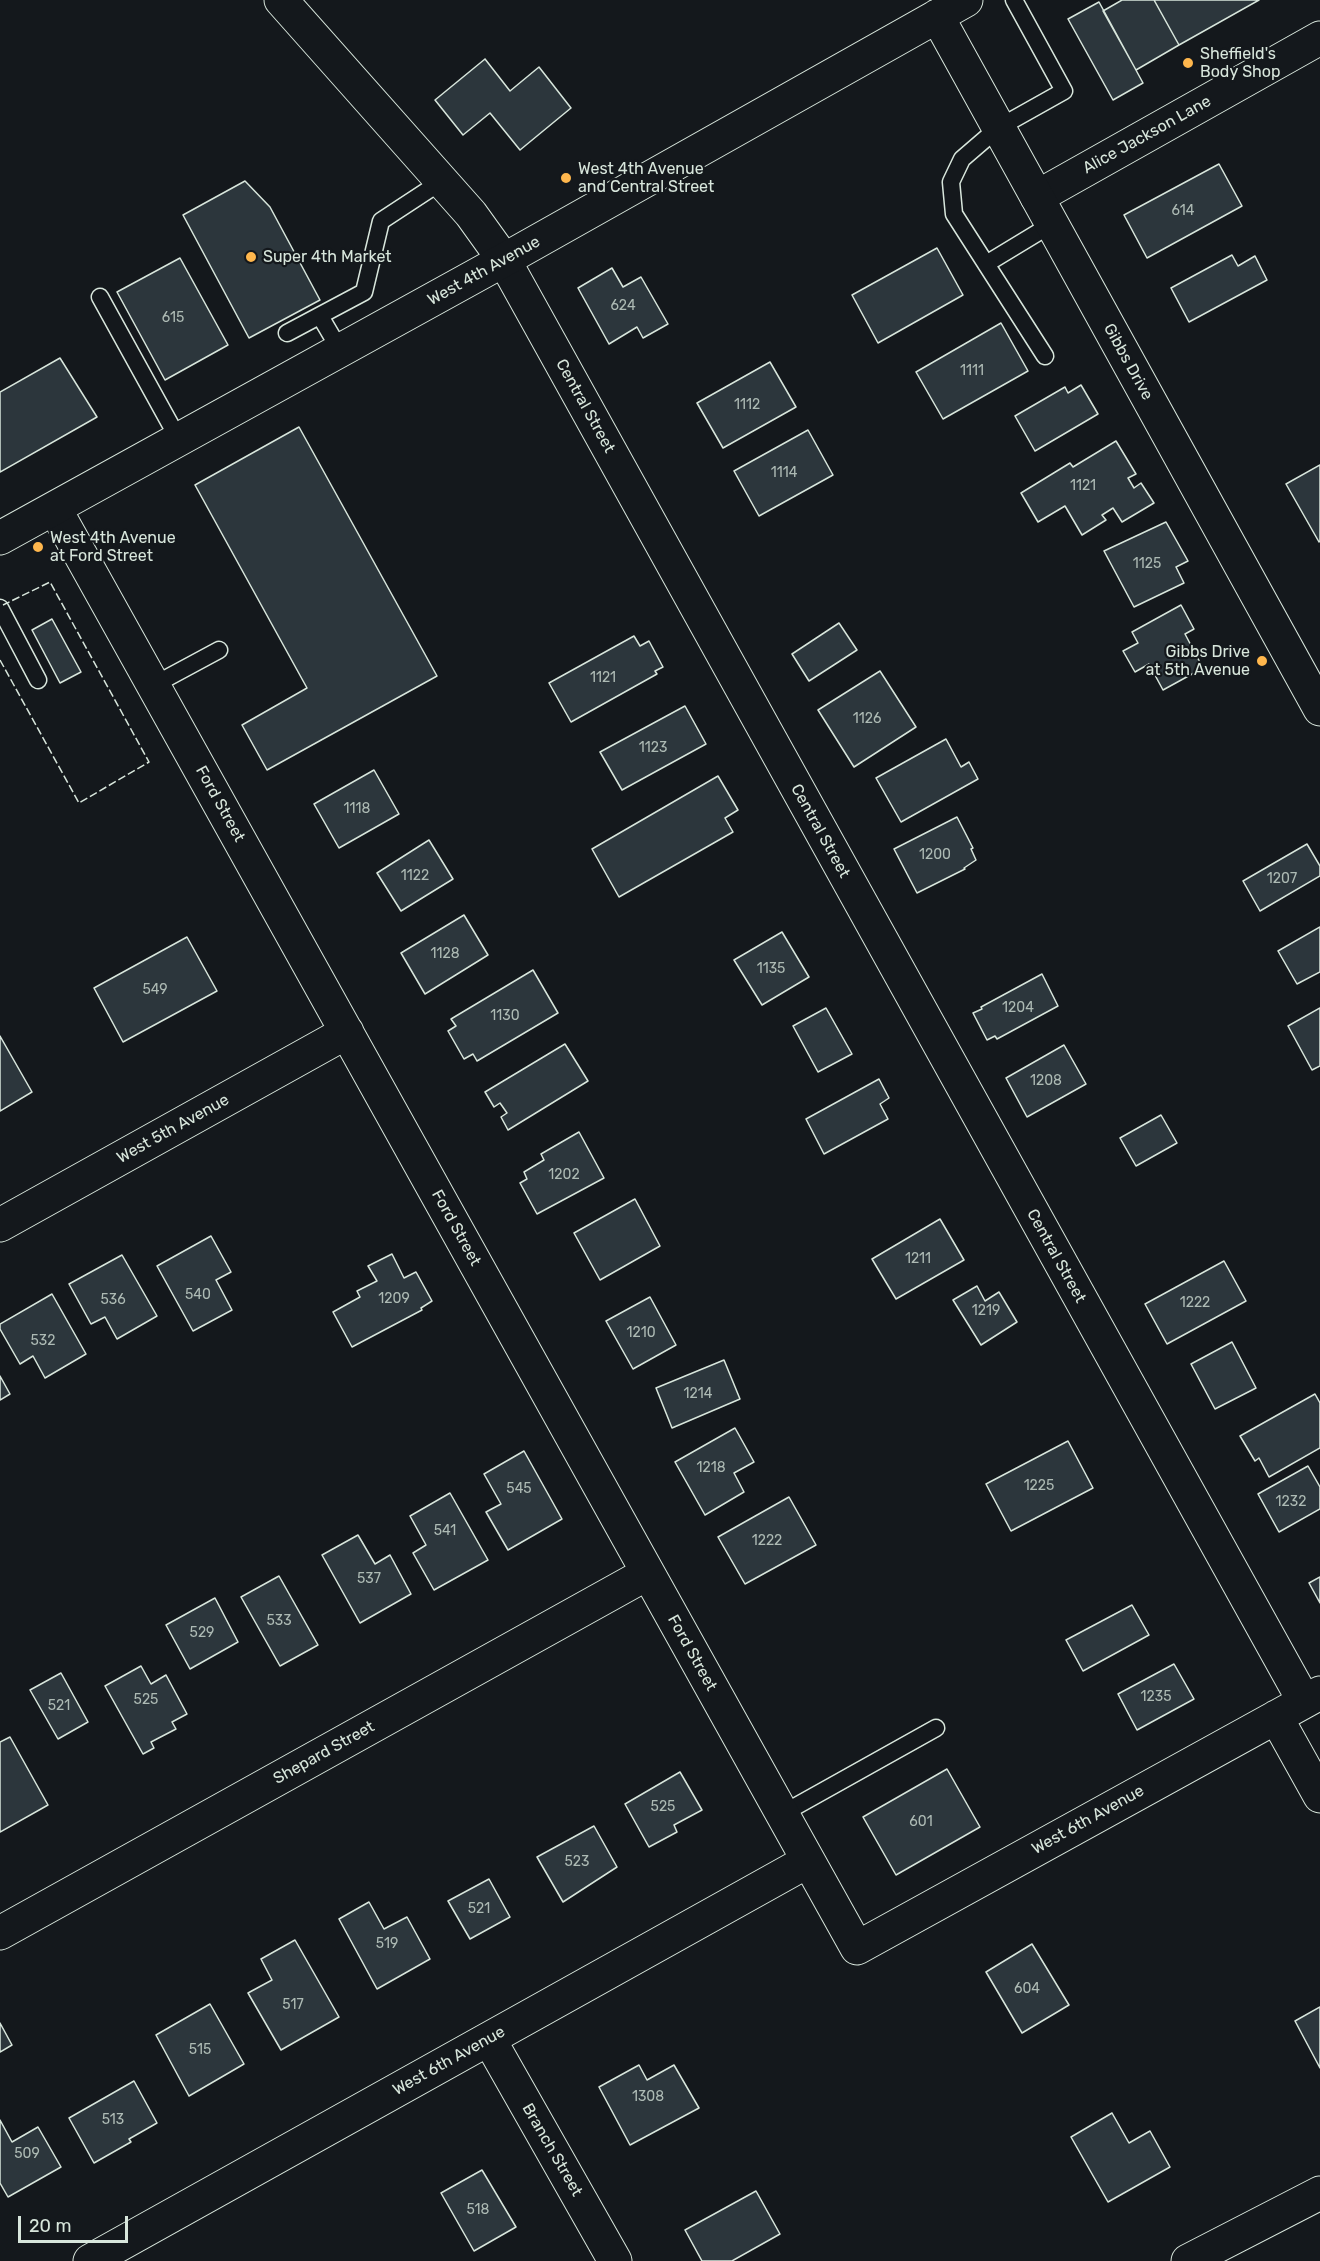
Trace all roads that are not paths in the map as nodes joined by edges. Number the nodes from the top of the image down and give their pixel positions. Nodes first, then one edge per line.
1 (281, 0) edge
2 (966, 0) edge
3 (1014, 0) edge
4 (937, 16) junction
5 (1320, 38) edge
6 (999, 128) junction
7 (442, 181) junction
8 (1044, 210) junction
9 (504, 260) junction
10 (986, 264) junction
11 (100, 297) dead end
12 (320, 316) junction
13 (287, 333) dead end
14 (340, 350) junction
15 (1046, 356) dead end
16 (179, 440) junction
17 (55, 509) junction
18 (0, 538) edge
19 (0, 608) edge
20 (219, 650) dead end
21 (38, 680) dead end
22 (154, 685) junction
23 (1316, 694) edge
24 (347, 1032) junction
25 (0, 1225) edge
26 (648, 1573) junction
27 (1312, 1697) edge
28 (1276, 1717) junction
29 (936, 1728) dead end
30 (1320, 1796) edge
31 (782, 1814) junction
32 (808, 1861) junction
33 (0, 1933) edge
34 (857, 1948) joint
35 (489, 2039) junction
36 (1320, 2193) edge
37 (90, 2261) edge
38 (615, 2261) edge
39 (1188, 2261) edge

1 - 7 street, Central Street
2 - 4 street, West 4th Avenue
3 - 6 lane
4 - 6 street, Gibbs Drive
4 - 9 street, West 4th Avenue
5 - 8 street, Alice Jackson Lane
6 - 8 street, Gibbs Drive
6 - 10 lane
7 - 9 street, Central Street
7 - 12 lane
8 - 10 lane
8 - 23 street, Gibbs Drive
9 - 14 street, West 4th Avenue
9 - 27 street, Central Street
10 - 15 lane
11 - 16 lane
12 - 13 lane
12 - 14 lane
14 - 16 street, West 4th Avenue
16 - 17 street, West 4th Avenue
17 - 18 street, West 4th Avenue
17 - 22 street, Ford Street
19 - 21 lane
20 - 22 lane
22 - 24 street, Ford Street
24 - 25 street, West 5th Avenue
24 - 26 street, Ford Street
26 - 31 street, Ford Street
26 - 33 street, Shepard Street
27 - 28 street, West 6th Avenue
28 - 30 street
28 - 34 street, West 6th Avenue
29 - 31 lane
31 - 32 street, Ford Street
32 - 34 street, Ford Street
32 - 35 street, West 6th Avenue
35 - 37 street, West 6th Avenue
35 - 38 street, Branch Street
36 - 39 street

